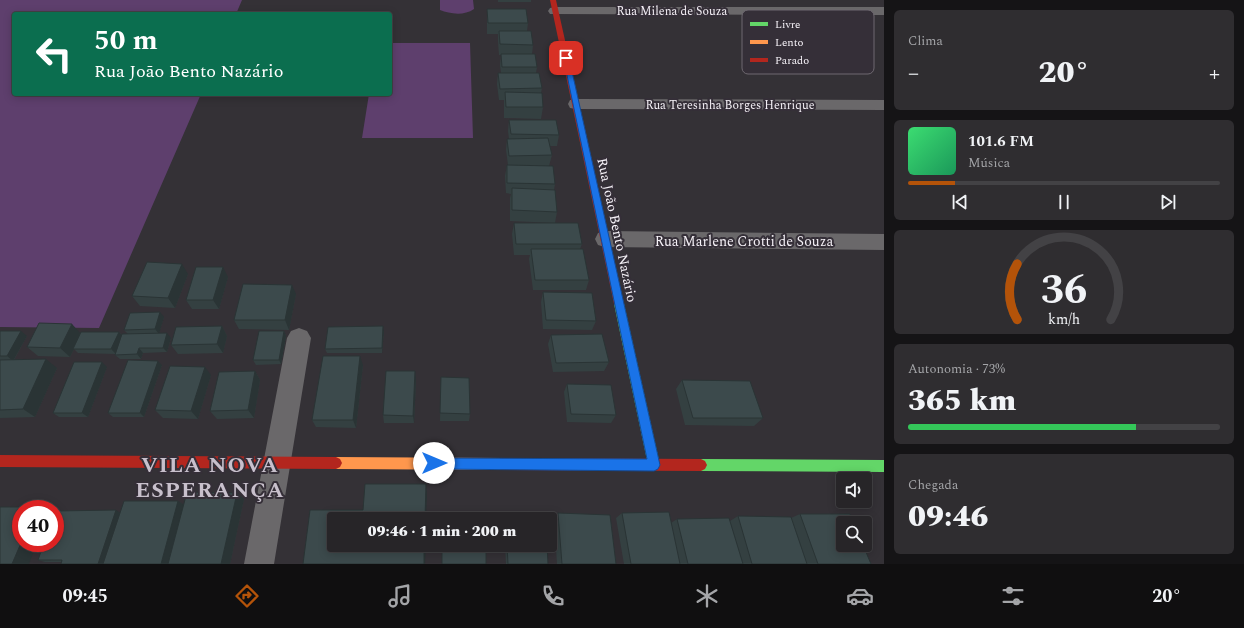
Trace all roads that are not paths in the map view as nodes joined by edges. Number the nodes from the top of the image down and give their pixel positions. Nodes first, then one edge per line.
1 (554, 5) edge
2 (829, 10) edge
3 (874, 11) edge
4 (884, 11) edge
5 (576, 104) junction
6 (884, 105) edge
7 (605, 240) junction
8 (884, 242) edge
9 (299, 338) dead end
10 (0, 460) edge
11 (277, 462) junction
12 (654, 465) junction
13 (884, 466) edge
14 (259, 564) edge

1 - 2 street, Rua Milena de Souza
1 - 5 street, Rua João Bento Nazário
3 - 4 street, Rua Milena de Souza
5 - 6 street, Rua Teresinha Borges Henrique
5 - 7 street, Rua João Bento Nazário
7 - 8 street, Rua Marlene Crotti de Souza
7 - 12 street, Rua João Bento Nazário
9 - 11 street
10 - 11 street
11 - 12 street
11 - 14 street
12 - 13 street

